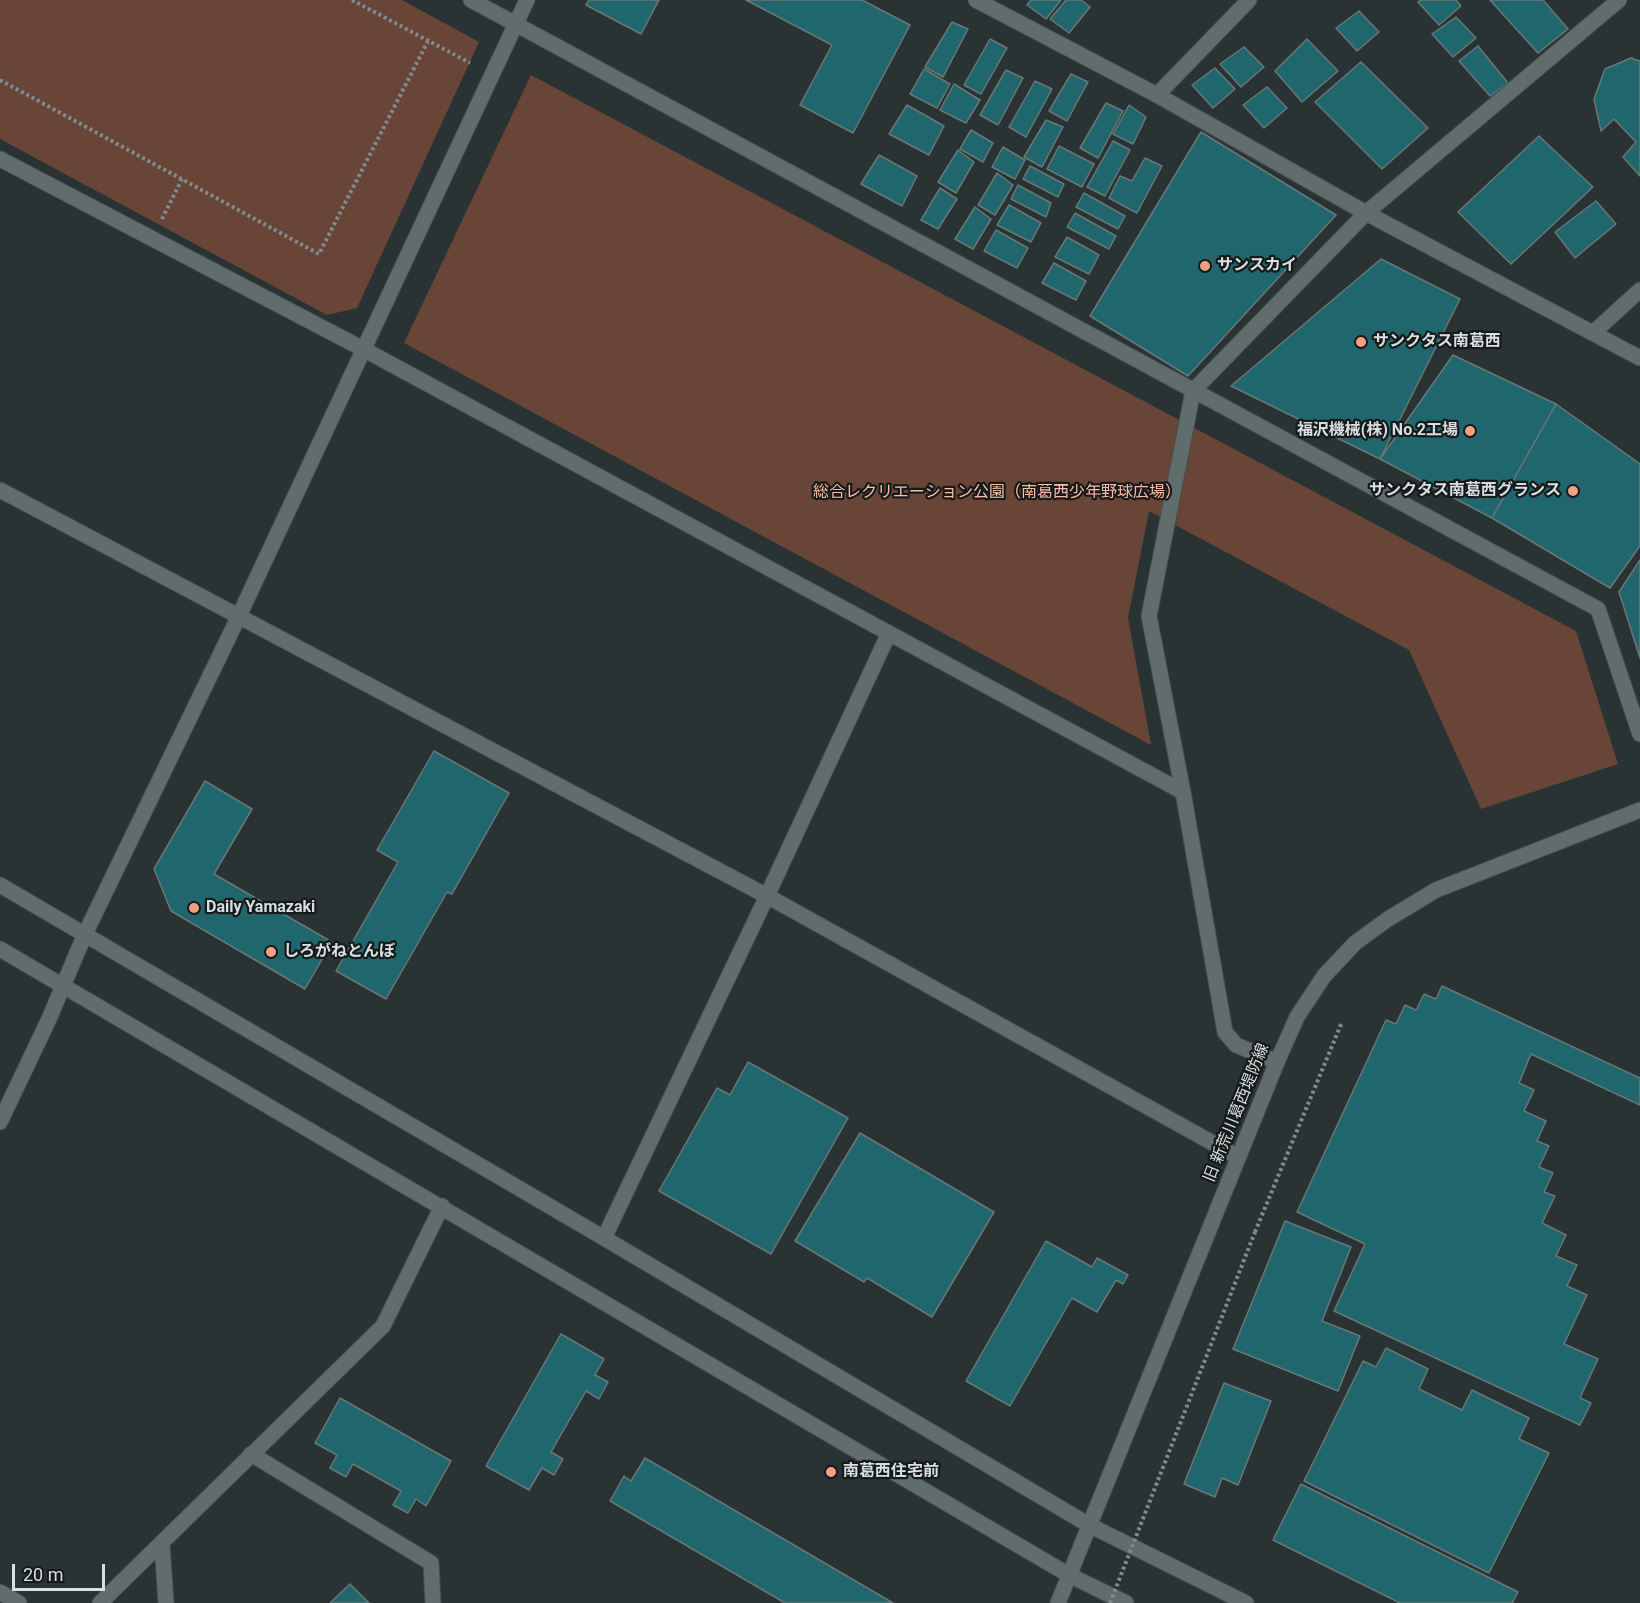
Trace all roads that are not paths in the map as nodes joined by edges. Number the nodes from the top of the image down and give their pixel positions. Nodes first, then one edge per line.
1 (471, 0) edge
2 (527, 0) edge
3 (976, 0) edge
4 (1249, 0) edge
5 (1619, 0) edge
6 (516, 24) junction
7 (1157, 95) junction
8 (0, 159) edge
9 (1366, 213) junction
10 (1640, 290) edge
11 (1594, 332) junction
12 (363, 349) junction
13 (1640, 358) edge
14 (1193, 391) junction
15 (0, 490) edge
16 (238, 618) junction
17 (889, 633) junction
18 (1640, 734) edge
19 (1183, 792) junction
20 (1640, 810) edge
21 (0, 885) edge
22 (767, 896) junction
23 (85, 934) junction
24 (0, 949) edge
25 (64, 986) junction
26 (1277, 1062) junction
27 (0, 1122) edge
28 (1238, 1156) junction
29 (442, 1206) junction
30 (604, 1238) junction
31 (251, 1454) junction
32 (1089, 1525) junction
33 (162, 1544) junction
34 (1069, 1575) junction
35 (0, 1592) edge
36 (19, 1603) edge
37 (100, 1603) edge
38 (166, 1603) edge
39 (433, 1603) edge
40 (1058, 1603) edge
41 (1126, 1603) edge
42 (1246, 1603) edge

1 - 6 street
2 - 6 street
3 - 7 street
4 - 7 street
5 - 9 street
6 - 12 street
6 - 14 street
7 - 9 street
8 - 12 street
9 - 11 street
9 - 14 street
10 - 11 street
11 - 13 street
12 - 16 street
12 - 17 street
14 - 18 street
14 - 19 street
15 - 16 street
16 - 22 street
16 - 23 street
17 - 19 street
17 - 22 street
19 - 26 street
20 - 26 street, 旧 新荒川葛西堤防線
21 - 23 street
22 - 28 street
22 - 30 street
23 - 25 street
23 - 30 street
24 - 25 street
25 - 27 street
25 - 29 street
26 - 28 street, 旧 新荒川葛西堤防線
28 - 32 street, 旧 新荒川葛西堤防線
29 - 31 street
29 - 34 street
30 - 32 street
31 - 33 street
31 - 39 street
32 - 34 street, 旧 新荒川葛西堤防線
32 - 42 street
33 - 37 street
33 - 38 street
34 - 40 street, 旧 新荒川葛西堤防線
34 - 41 street
35 - 36 street

